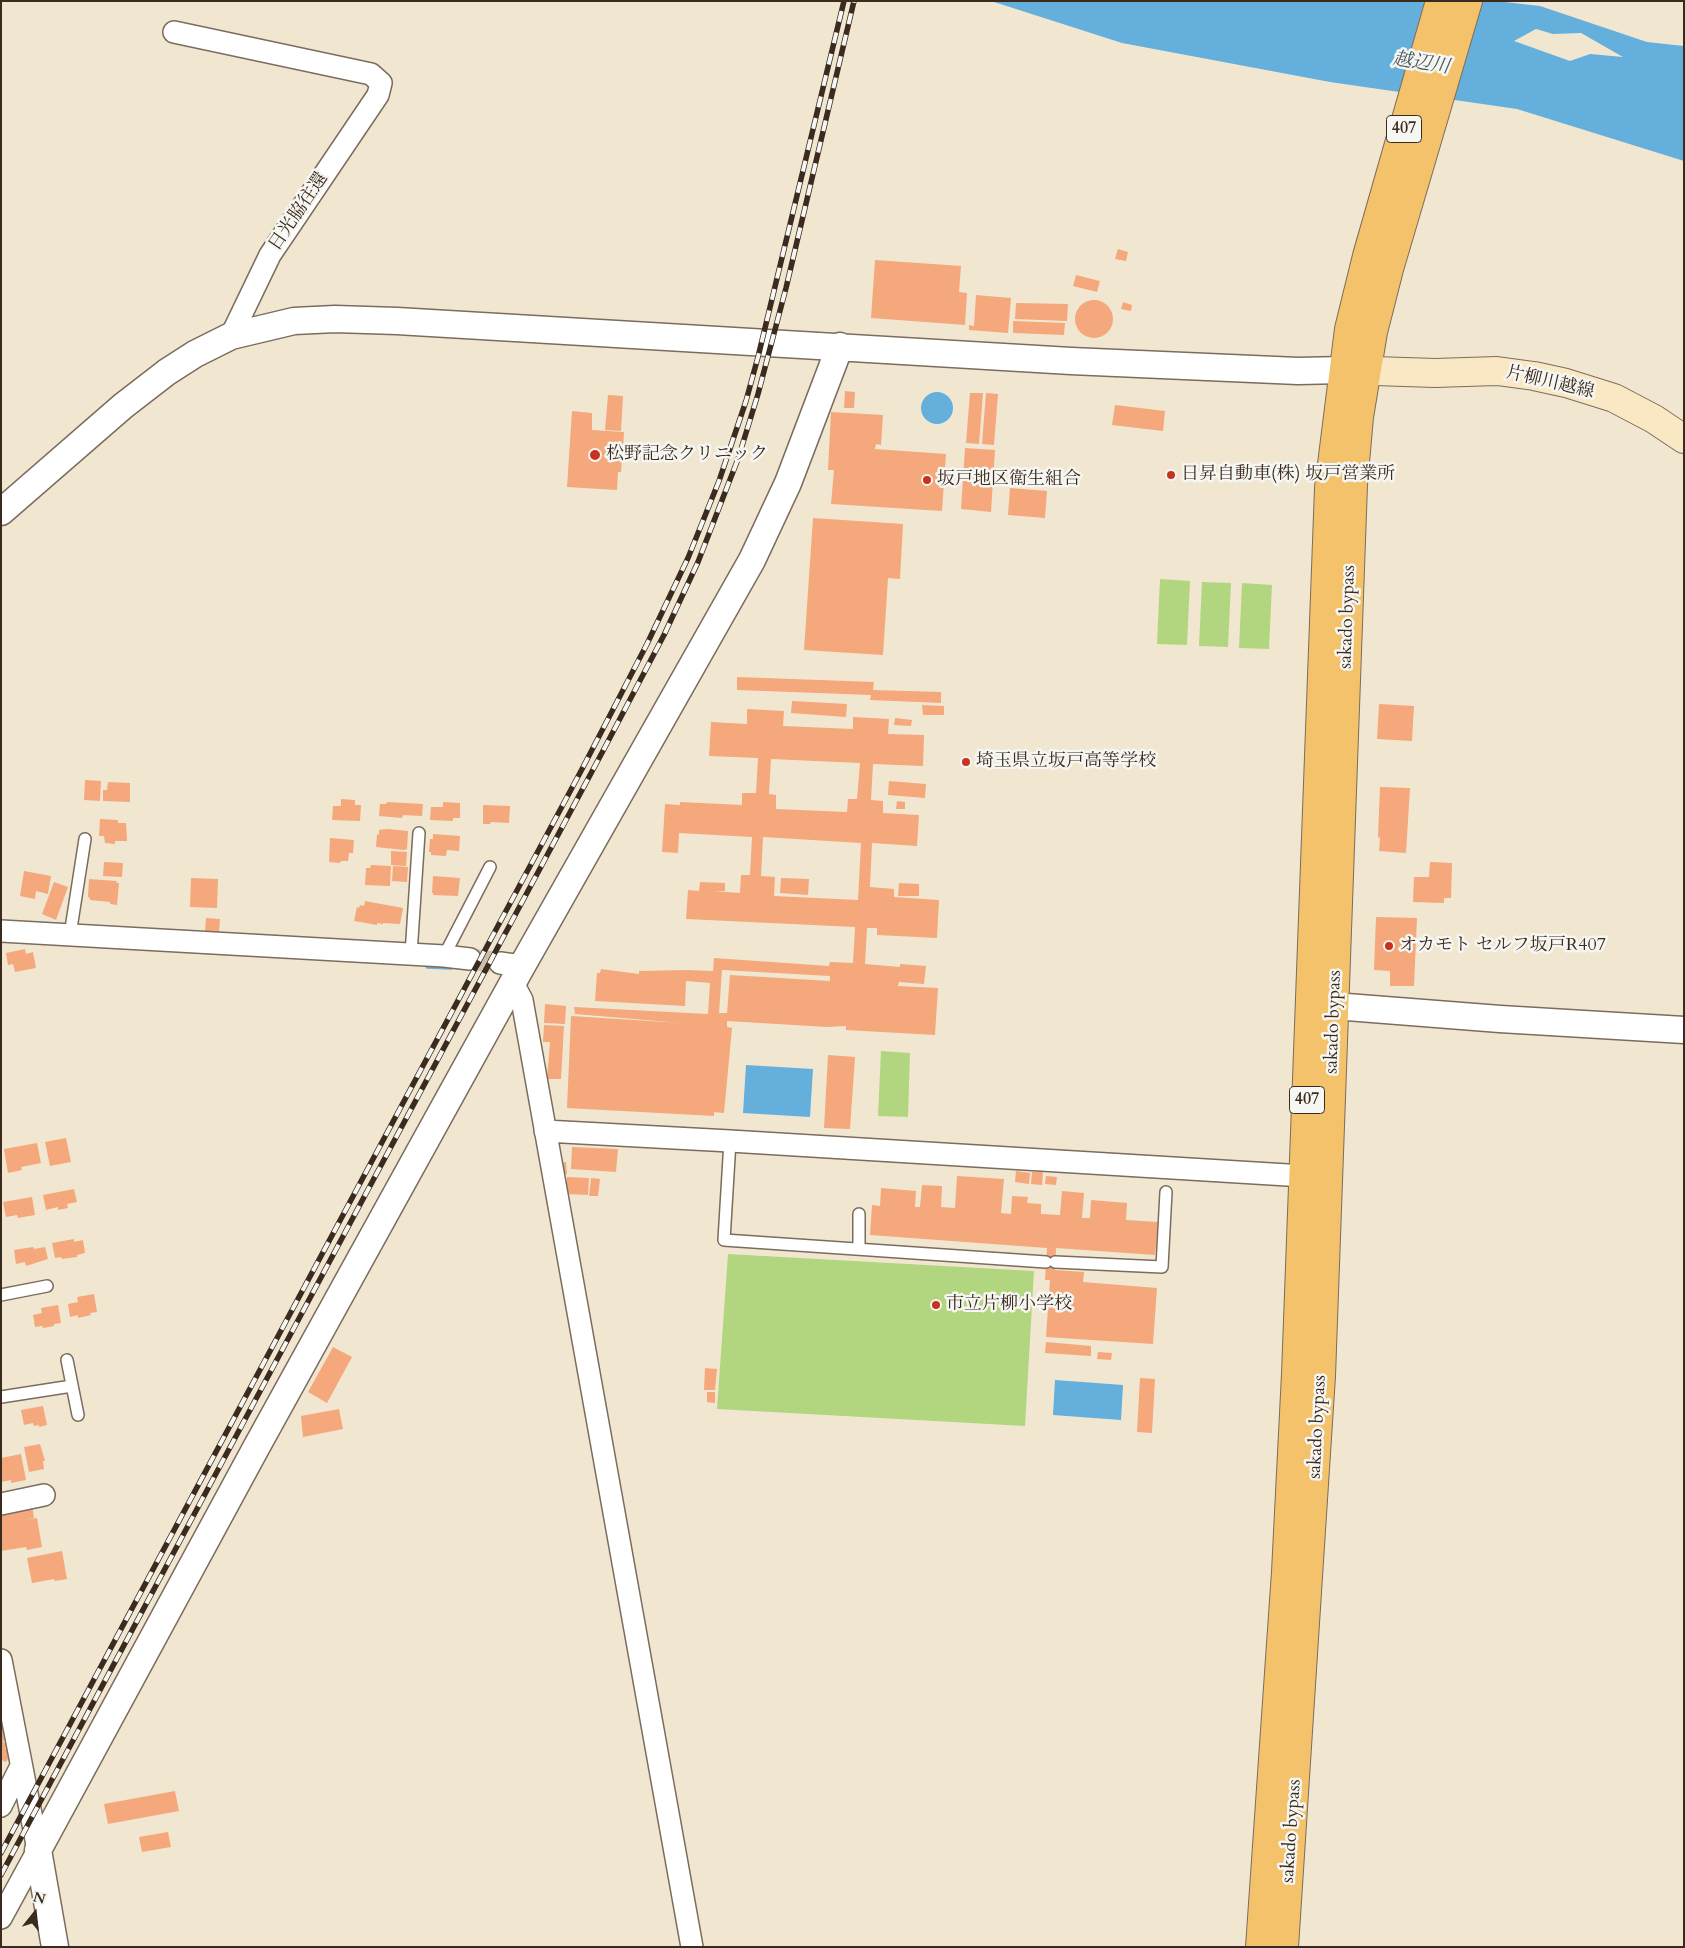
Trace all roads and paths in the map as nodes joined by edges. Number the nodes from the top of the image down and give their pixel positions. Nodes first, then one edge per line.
1 (1440, 1) edge
2 (1468, 1) edge
3 (174, 32) dead end
4 (231, 336) junction
5 (840, 346) junction
6 (1355, 370) junction
7 (1684, 439) edge
8 (1, 512) edge
9 (419, 834) dead end
10 (85, 839) dead end
11 (490, 867) dead end
12 (1, 931) edge
13 (70, 935) junction
14 (411, 954) junction
15 (444, 956) junction
16 (470, 959) tunnel mouth
17 (512, 971) junction
18 (1334, 1006) junction
19 (1684, 1030) edge
20 (545, 1131) junction
21 (730, 1141) junction
22 (1304, 1176) junction
23 (1166, 1192) dead end
24 (860, 1214) dead end
25 (859, 1249) junction
26 (47, 1286) dead end
27 (1, 1295) edge
28 (67, 1360) dead end
29 (72, 1386) junction
30 (1, 1397) edge
31 (78, 1415) dead end
32 (44, 1494) dead end
33 (1, 1504) edge
34 (1, 1660) edge
35 (21, 1766) junction
36 (6, 1783) edge
37 (1, 1806) edge
38 (38, 1850) junction
39 (1, 1918) edge
40 (55, 1947) edge
41 (692, 1947) edge
42 (1260, 1947) edge
43 (1284, 1947) edge

1 - 6 highway, sakado bypass / 407
2 - 6 highway, sakado bypass / 407
3 - 4 street, 日光脇往還
4 - 5 street
4 - 8 street
5 - 6 street
5 - 17 street
6 - 7 main road, 片柳川越線
6 - 18 highway, sakado bypass / 407
6 - 22 highway, sakado bypass / 407
9 - 14 lane
10 - 13 lane
11 - 15 lane
12 - 13 street
13 - 14 street
14 - 15 street
15 - 16 street
17 - 20 street
17 - 38 street
18 - 19 street
18 - 43 highway, sakado bypass / 407
20 - 21 street
20 - 41 street
21 - 22 street
21 - 25 lane
22 - 42 highway, sakado bypass / 407
23 - 25 lane
24 - 25 lane
26 - 27 lane
28 - 29 lane
29 - 30 lane
29 - 31 lane
32 - 33 street
34 - 35 street
35 - 36 street
35 - 38 street
36 - 37 street
38 - 39 street
38 - 40 street

